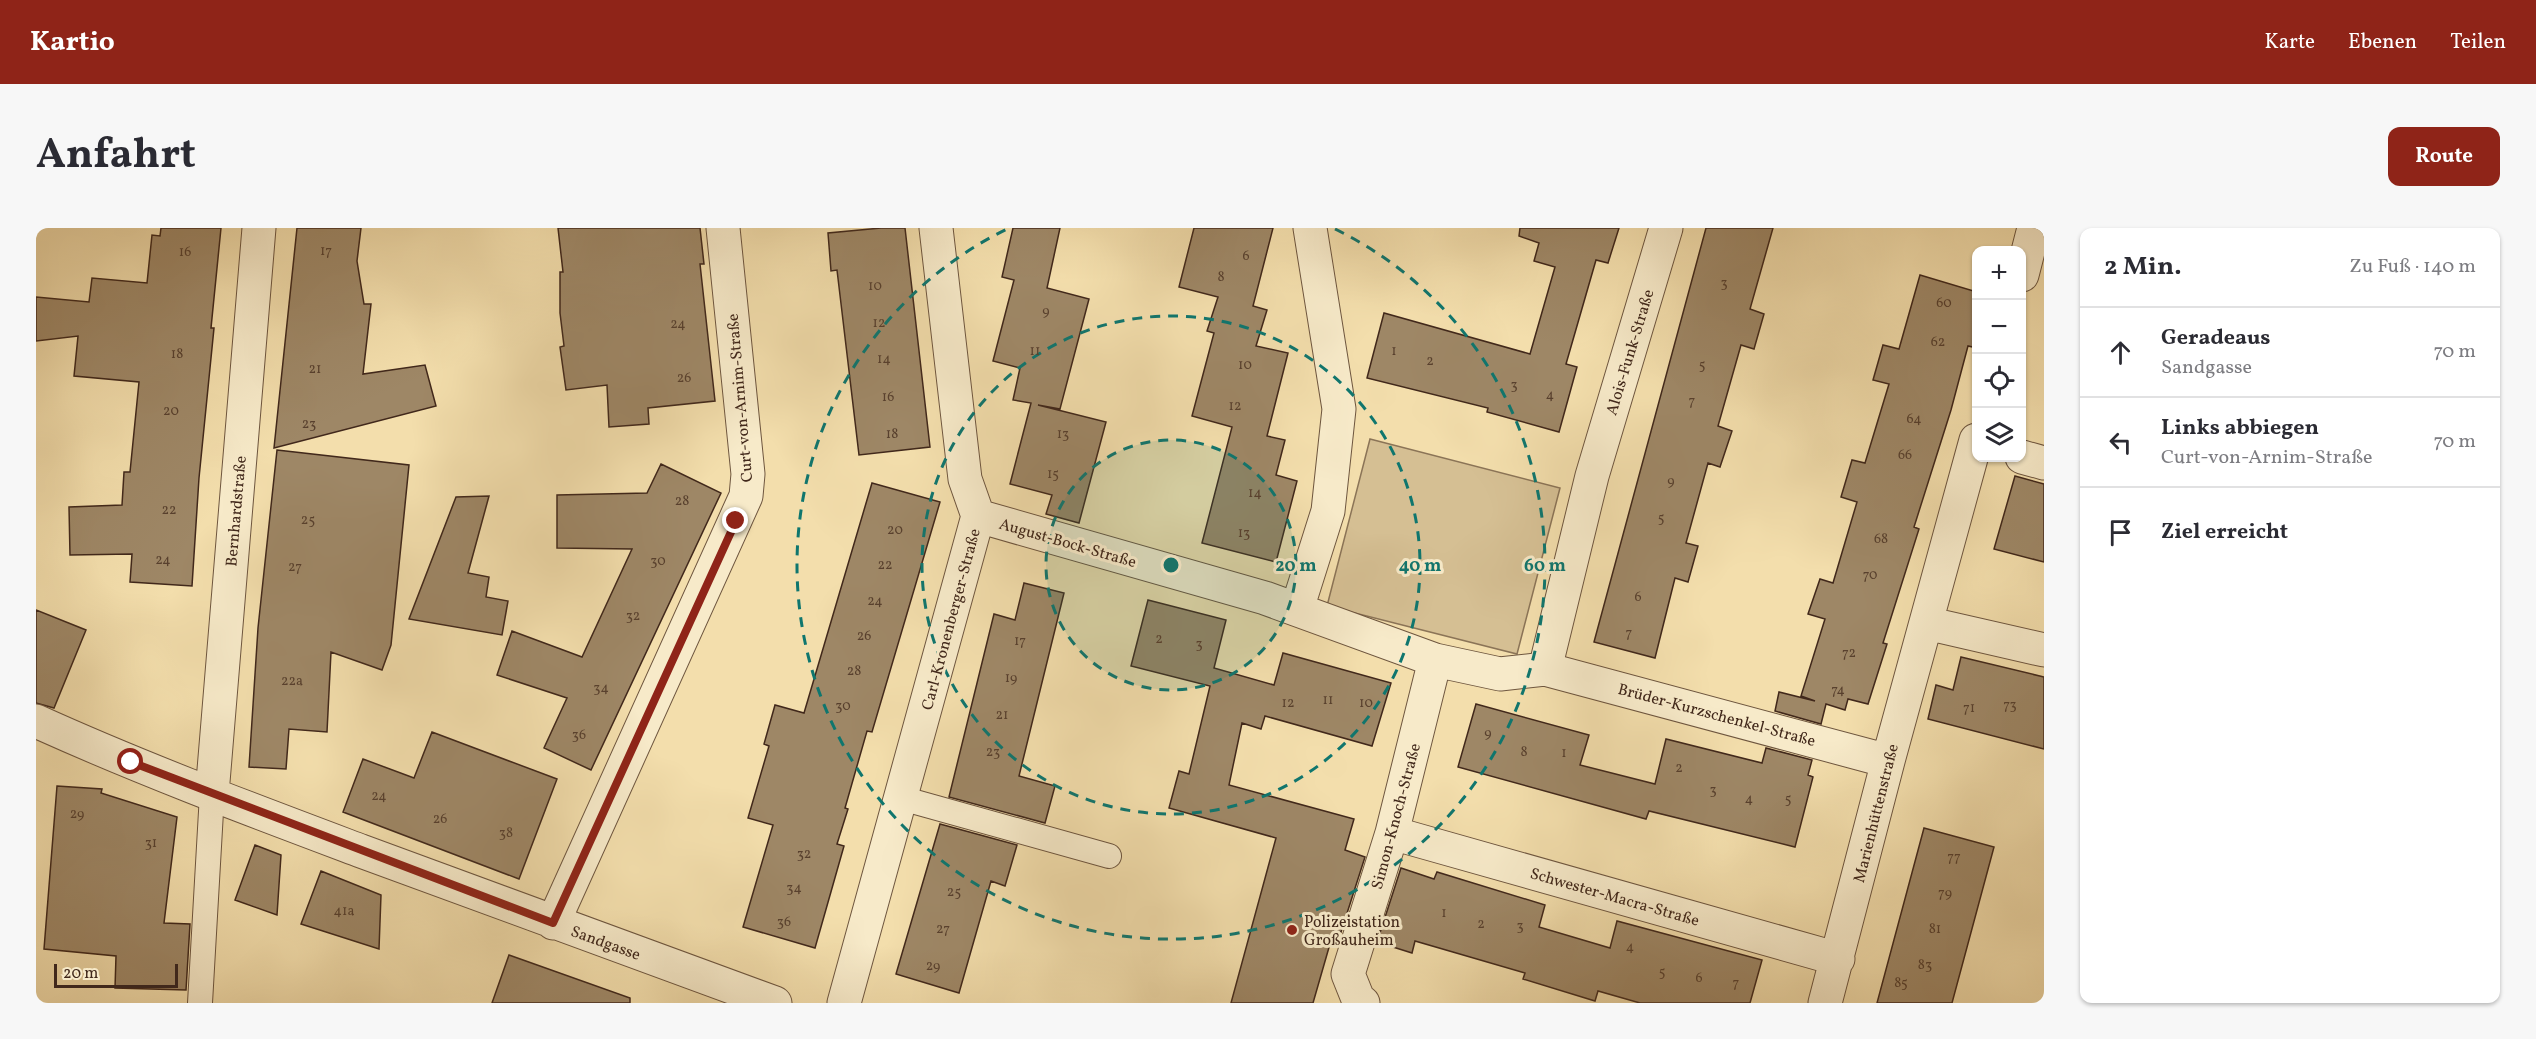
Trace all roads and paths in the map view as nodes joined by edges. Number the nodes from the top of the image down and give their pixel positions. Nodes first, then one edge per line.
1 (259, 228) edge
2 (723, 228) edge
3 (936, 228) edge
4 (1310, 228) edge
5 (1666, 228) edge
6 (2034, 228) edge
7 (2030, 272) edge
8 (1972, 458) edge
9 (2026, 458) edge
10 (2044, 463) edge
11 (978, 516) junction
12 (1297, 609) junction
13 (1926, 622) junction
14 (2044, 650) edge
15 (1435, 660) junction
16 (1545, 669) junction
17 (36, 721) edge
18 (1888, 761) junction
19 (212, 794) junction
20 (901, 798) junction
21 (1392, 833) junction
22 (1109, 856) dead end
23 (553, 923) junction
24 (1838, 959) junction
25 (200, 1003) edge
26 (775, 1003) edge
27 (844, 1003) edge
28 (1363, 1003) edge
29 (1825, 1003) edge

1 - 19 street, Bernhardstraße
2 - 23 street, Curt-von-Arnim-Straße
3 - 11 street, Carl-Kronenberger-Straße
4 - 12 street
5 - 16 street, Alois-Funk-Straße
6 - 7 street
8 - 13 street, Marienhüttenstraße
9 - 10 street
11 - 12 street, August-Bock-Straße
11 - 20 street, Carl-Kronenberger-Straße
12 - 15 street, August-Bock-Straße
13 - 14 street
13 - 18 street, Marienhüttenstraße
15 - 16 street, August-Bock-Straße
15 - 21 street, Simon-Knoch-Straße
16 - 18 street, Brüder-Kurzschenkel-Straße
17 - 19 street, Sandgasse
18 - 24 street, Marienhüttenstraße
19 - 23 street, Sandgasse
19 - 25 lane
20 - 22 lane
20 - 27 street, Carl-Kronenberger-Straße
21 - 24 street, Schwester-Macra-Straße
21 - 28 street, Simon-Knoch-Straße
23 - 26 street, Sandgasse
24 - 29 street, Marienhüttenstraße

